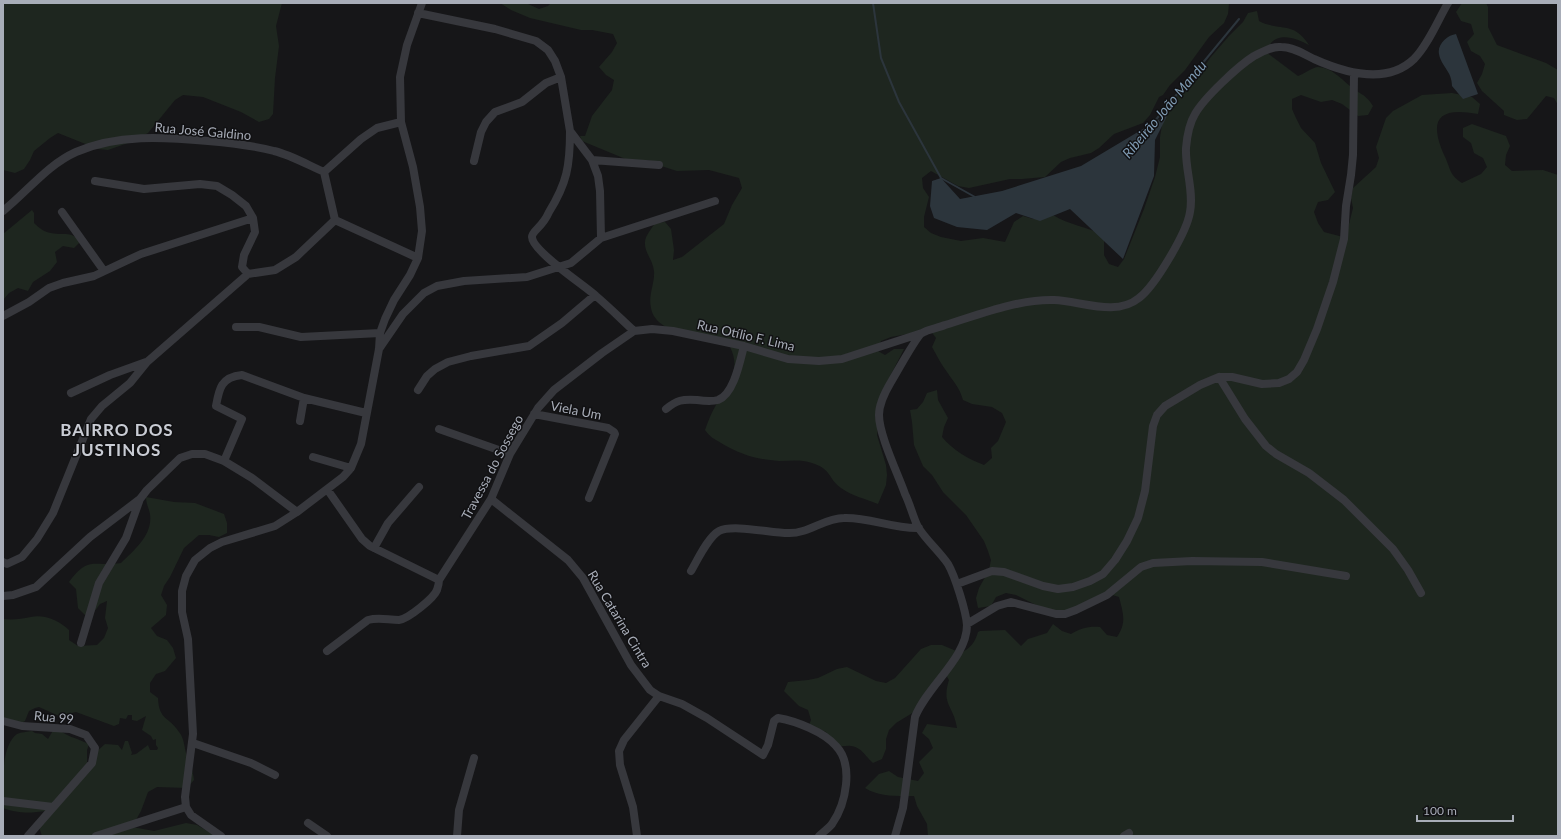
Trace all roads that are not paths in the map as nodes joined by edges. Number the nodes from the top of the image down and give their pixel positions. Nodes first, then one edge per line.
1 (422, 3) edge
2 (1448, 3) edge
3 (418, 13) junction
4 (1354, 73) junction
5 (561, 76) junction
6 (401, 122) junction
7 (570, 132) junction
8 (592, 160) junction
9 (474, 161) dead end
10 (659, 165) dead end
11 (324, 172) junction
12 (95, 181) dead end
13 (715, 201) dead end
14 (3, 212) edge
15 (62, 212) dead end
16 (253, 218) junction
17 (334, 220) junction
18 (601, 238) junction
19 (418, 258) junction
20 (559, 268) junction
21 (104, 271) junction
22 (248, 274) junction
23 (595, 295) junction
24 (3, 316) edge
25 (236, 327) dead end
26 (634, 331) junction
27 (922, 333) junction
28 (380, 334) junction
29 (744, 346) junction
30 (378, 349) junction
31 (147, 362) junction
32 (1219, 377) junction
33 (418, 390) dead end
34 (71, 393) dead end
35 (304, 398) junction
36 (666, 409) dead end
37 (366, 413) junction
38 (534, 414) junction
39 (300, 420) dead end
40 (439, 429) dead end
41 (510, 454) junction
42 (313, 457) dead end
43 (224, 461) junction
44 (351, 468) junction
45 (419, 487) dead end
46 (327, 490) junction
47 (589, 498) dead end
48 (140, 499) junction
49 (491, 499) junction
50 (297, 512) junction
51 (919, 528) junction
52 (374, 548) junction
53 (3, 562) edge
54 (691, 571) dead end
55 (1346, 576) dead end
56 (439, 580) junction
57 (957, 584) junction
58 (1421, 593) dead end
59 (3, 596) edge
60 (967, 624) junction
61 (82, 643) dead end
62 (327, 651) dead end
63 (659, 696) junction
64 (3, 721) edge
65 (193, 743) junction
66 (474, 758) dead end
67 (274, 775) dead end
68 (3, 801) edge
69 (186, 807) junction
70 (53, 808) junction
71 (308, 823) dead end
72 (28, 836) edge
73 (96, 836) edge
74 (222, 836) edge
75 (327, 836) edge
76 (457, 836) edge
77 (637, 836) edge
78 (819, 836) edge
79 (894, 836) edge

1 - 3 street
2 - 4 street, Rua Otílio F. Lima
3 - 5 street
3 - 6 street
4 - 27 street, Rua Otílio F. Lima
4 - 32 street
5 - 7 street
5 - 9 street
6 - 11 street
6 - 19 street
7 - 8 street
7 - 20 street
8 - 10 street
8 - 18 street
11 - 14 street, Rua José Galdino
11 - 17 street
12 - 16 street
13 - 18 street
15 - 21 street
16 - 21 street
16 - 22 street
17 - 19 street
17 - 22 street
18 - 20 street
19 - 28 street
20 - 23 street
20 - 30 street
21 - 24 street
22 - 31 street
23 - 26 street
23 - 33 street
25 - 28 street
26 - 29 street, Rua Otílio F. Lima
26 - 38 street, Travessa do Sossego
27 - 29 street, Rua Otílio F. Lima
27 - 51 street
28 - 30 street
29 - 36 street
30 - 37 street
31 - 34 street
31 - 53 street
32 - 57 street
32 - 58 street
35 - 37 street
35 - 39 street
35 - 43 street
37 - 44 street
38 - 41 street, Travessa do Sossego
38 - 47 street, Viela Um
40 - 41 street
41 - 49 street, Travessa do Sossego
42 - 44 street
43 - 48 street
43 - 50 street
44 - 46 street
45 - 52 street
46 - 50 street
46 - 52 street
48 - 59 street
48 - 61 street
49 - 56 street, Travessa do Sossego
49 - 63 street, Rua Catarina Cintra
50 - 65 street
51 - 54 street
51 - 57 street
52 - 56 street
55 - 60 street
56 - 62 street, Travessa do Sossego
57 - 60 street
60 - 79 street
63 - 77 street
63 - 78 street, Rua Catarina Cintra
64 - 70 street, Rua 99
65 - 67 street
65 - 69 street
66 - 76 street
68 - 70 street
69 - 73 street
69 - 74 street
70 - 72 street
71 - 75 street

